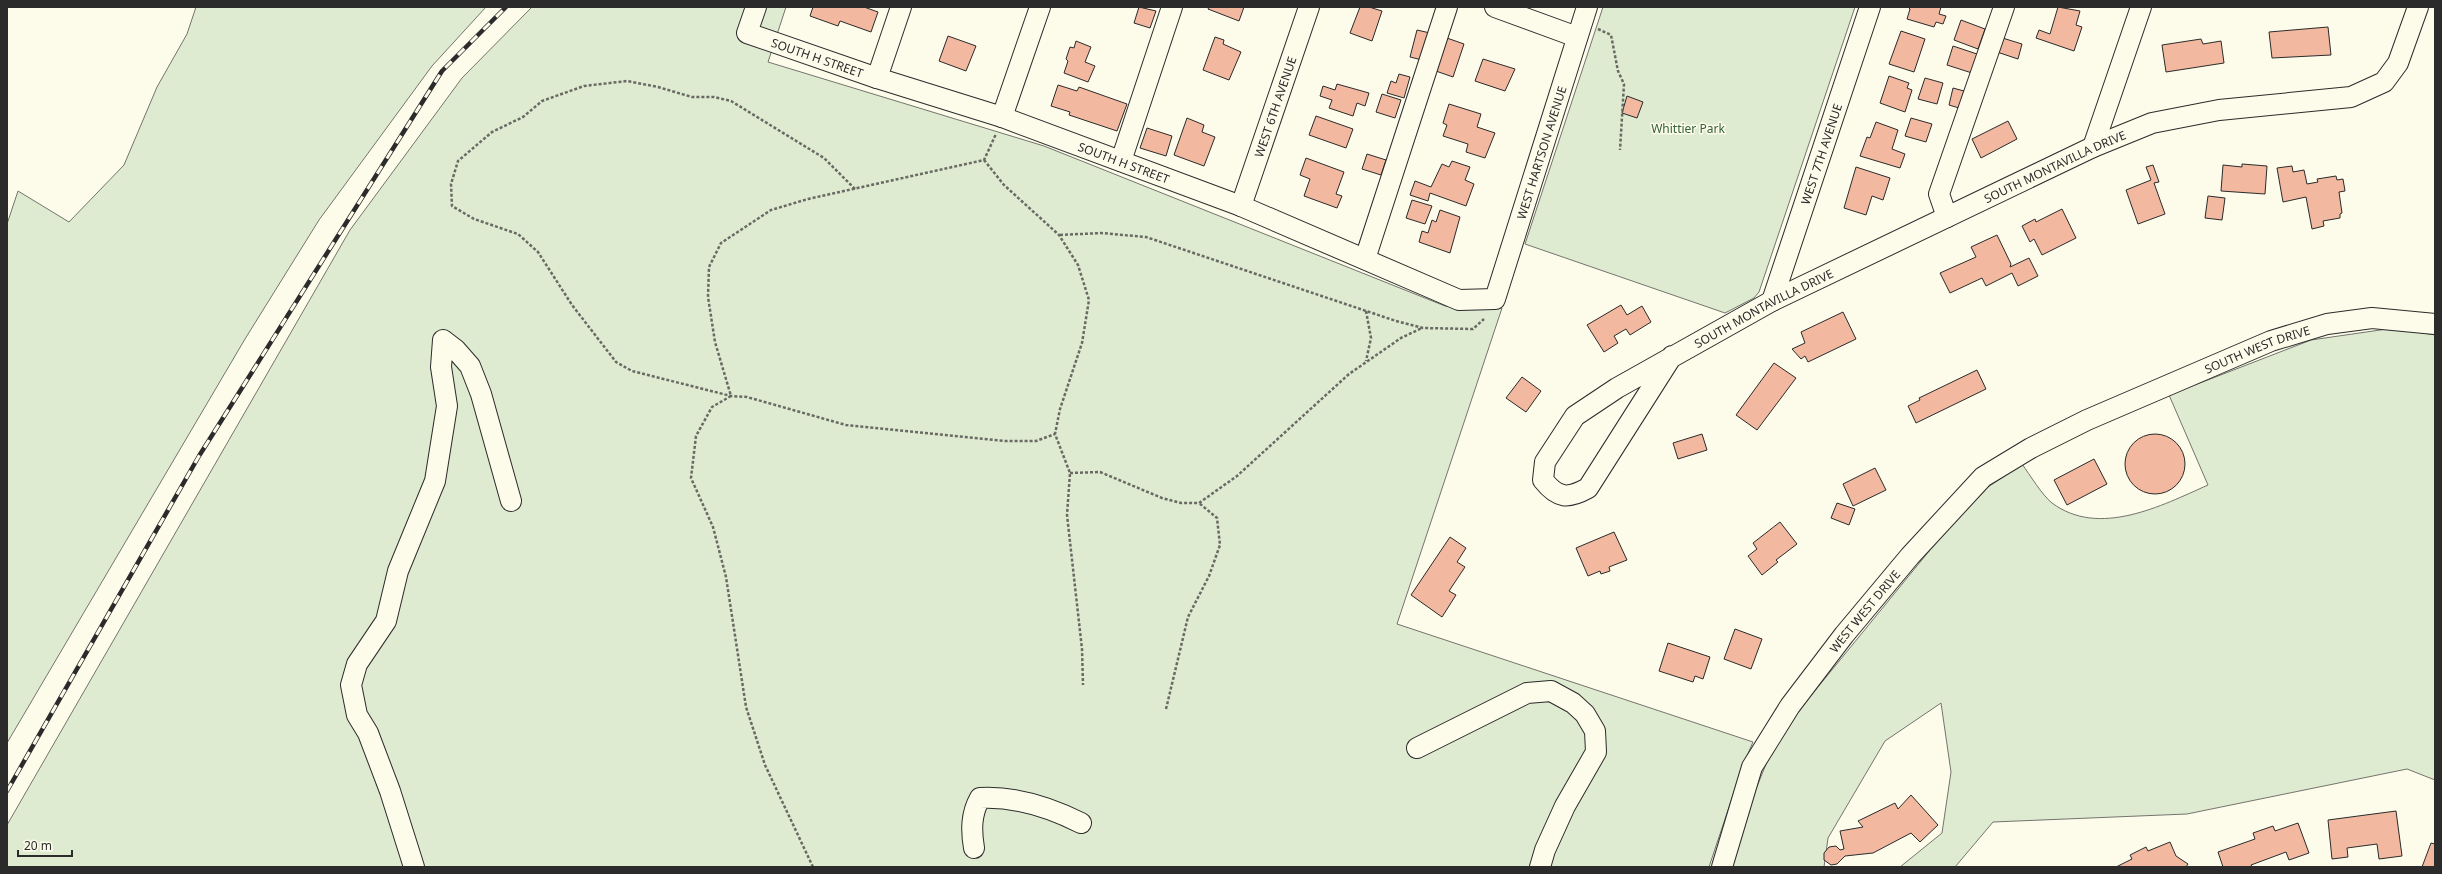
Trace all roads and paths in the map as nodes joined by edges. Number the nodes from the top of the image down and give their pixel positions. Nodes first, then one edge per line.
1 (756, 7) edge
2 (901, 7) edge
3 (1040, 7) edge
4 (1172, 7) edge
5 (1309, 7) edge
6 (1447, 7) edge
7 (1495, 7) edge
8 (1870, 7) edge
9 (2004, 7) edge
10 (2141, 7) edge
11 (2418, 7) edge
12 (1582, 22) edge
13 (877, 78) junction
14 (1002, 117) junction
15 (2093, 147) junction
16 (1620, 150) dead end
17 (984, 160) junction
18 (1121, 161) junction
19 (856, 189) junction
20 (1241, 206) junction
21 (1948, 217) junction
22 (1059, 235) junction
23 (1365, 259) junction
24 (1495, 299) junction
25 (1772, 301) junction
26 (1366, 312) junction
27 (2435, 324) edge
28 (1423, 328) junction
29 (1672, 356) junction
30 (1366, 362) junction
31 (731, 396) junction
32 (2087, 420) joint
33 (1055, 434) junction
34 (1070, 473) junction
35 (511, 501) dead end
36 (1199, 503) junction
37 (1083, 685) dead end
38 (1166, 709) dead end
39 (1417, 748) dead end
40 (1081, 823) dead end
41 (974, 848) dead end
42 (414, 867) edge
43 (813, 867) edge
44 (1540, 867) edge
45 (1722, 867) edge

1 - 13 street, SOUTH H STREET
2 - 13 street
3 - 14 street
4 - 18 street
5 - 20 street, WEST 6TH AVENUE
6 - 23 street
7 - 12 street
8 - 25 street, WEST 7TH AVENUE
9 - 21 street
10 - 15 street
11 - 15 street, SOUTH MONTAVILLA DRIVE
12 - 16 path
12 - 24 street, WEST HARTSON AVENUE
13 - 14 street, SOUTH H STREET
14 - 17 path
14 - 18 street, SOUTH H STREET
15 - 21 street, SOUTH MONTAVILLA DRIVE
17 - 19 path
17 - 22 path
18 - 20 street, SOUTH H STREET
19 - 31 path
19 - 31 path
20 - 23 street, SOUTH H STREET
21 - 25 street, SOUTH MONTAVILLA DRIVE
22 - 26 path
22 - 33 path
23 - 24 street, SOUTH H STREET
24 - 28 path
25 - 29 street, SOUTH MONTAVILLA DRIVE
26 - 28 path
26 - 30 path
27 - 32 street, SOUTH WEST DRIVE
28 - 30 path
29 - 29 street, SOUTH MONTAVILLA DRIVE
30 - 36 path
31 - 33 path
31 - 43 path
32 - 45 street, WEST WEST DRIVE
33 - 34 path
34 - 36 path
34 - 37 path
35 - 42 street
36 - 38 path
39 - 44 street
40 - 41 street

